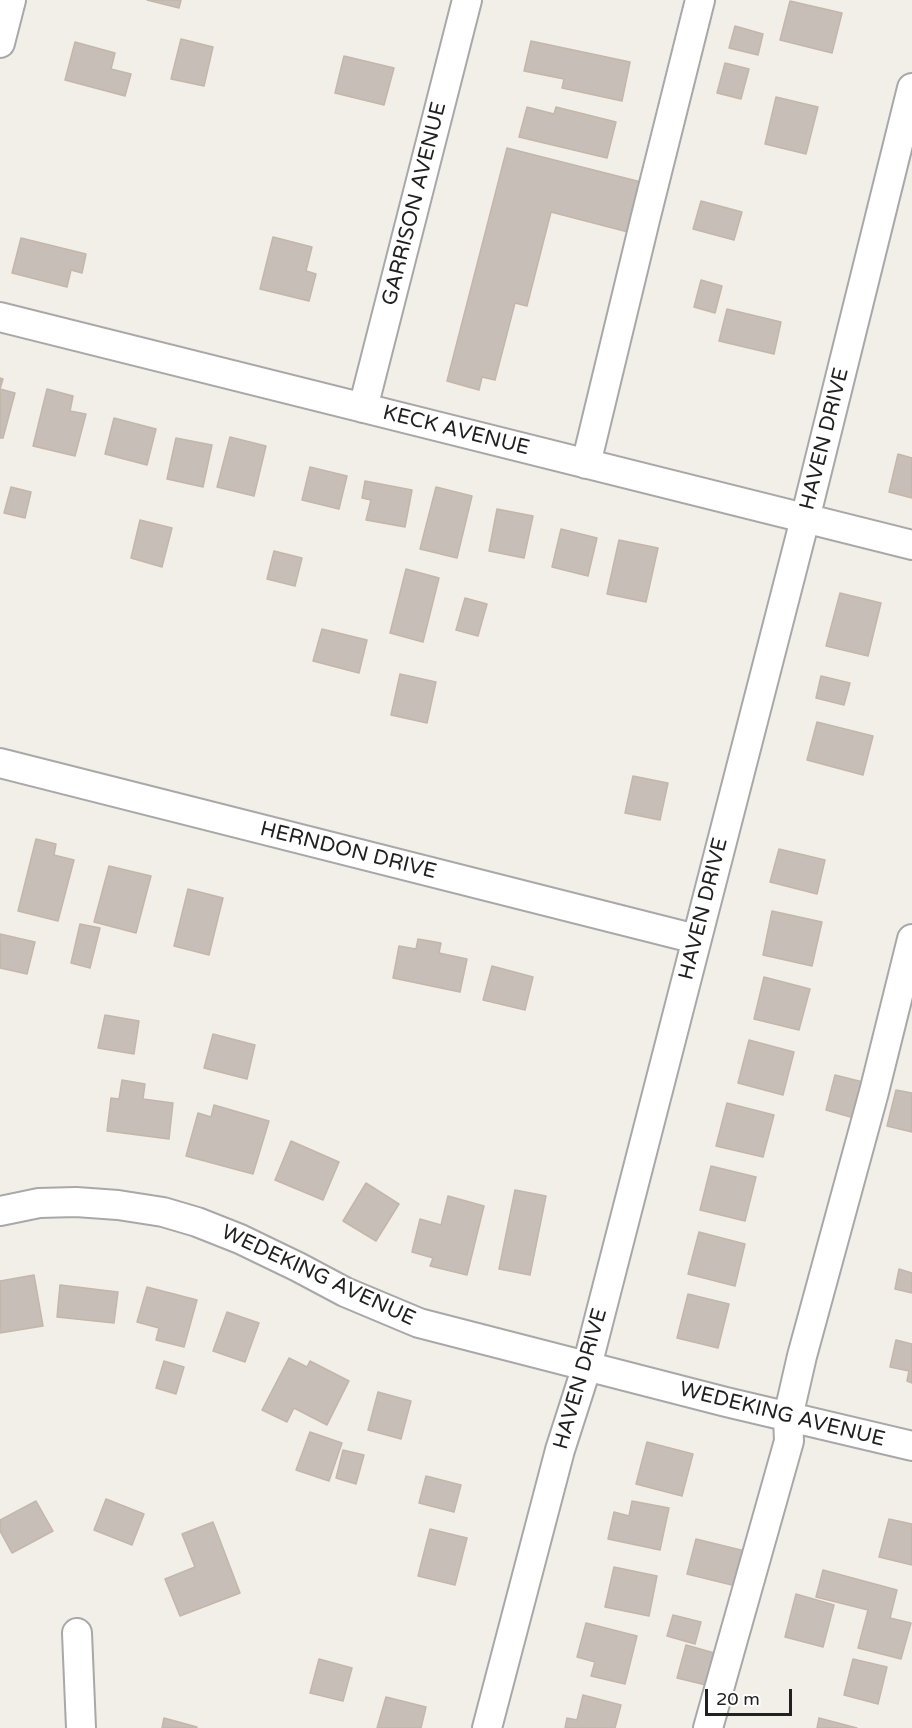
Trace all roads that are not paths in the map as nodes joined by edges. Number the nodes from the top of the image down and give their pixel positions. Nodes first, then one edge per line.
1 (11, 0) edge
2 (466, 0) edge
3 (700, 0) edge
4 (0, 43) edge
5 (912, 88) edge
6 (0, 317) edge
7 (363, 408) junction
8 (586, 464) junction
9 (805, 519) junction
10 (912, 545) edge
11 (0, 763) edge
12 (696, 939) junction
13 (912, 939) edge
14 (0, 1211) edge
15 (587, 1366) junction
16 (788, 1417) junction
17 (912, 1446) edge
18 (77, 1633) dead end
19 (81, 1728) edge
20 (487, 1728) edge
21 (708, 1728) edge

1 - 4 street
2 - 7 street, GARRISON AVENUE
3 - 8 street
5 - 9 street, HAVEN DRIVE
6 - 7 street, KECK AVENUE
7 - 8 street, KECK AVENUE
8 - 9 street, KECK AVENUE
9 - 10 street, KECK AVENUE
9 - 12 street, HAVEN DRIVE
11 - 12 street, HERNDON DRIVE
12 - 15 street, HAVEN DRIVE
13 - 16 street
14 - 15 street, WEDEKING AVENUE
15 - 16 street, WEDEKING AVENUE
15 - 20 street, HAVEN DRIVE
16 - 17 street, WEDEKING AVENUE
16 - 21 street
18 - 19 street

